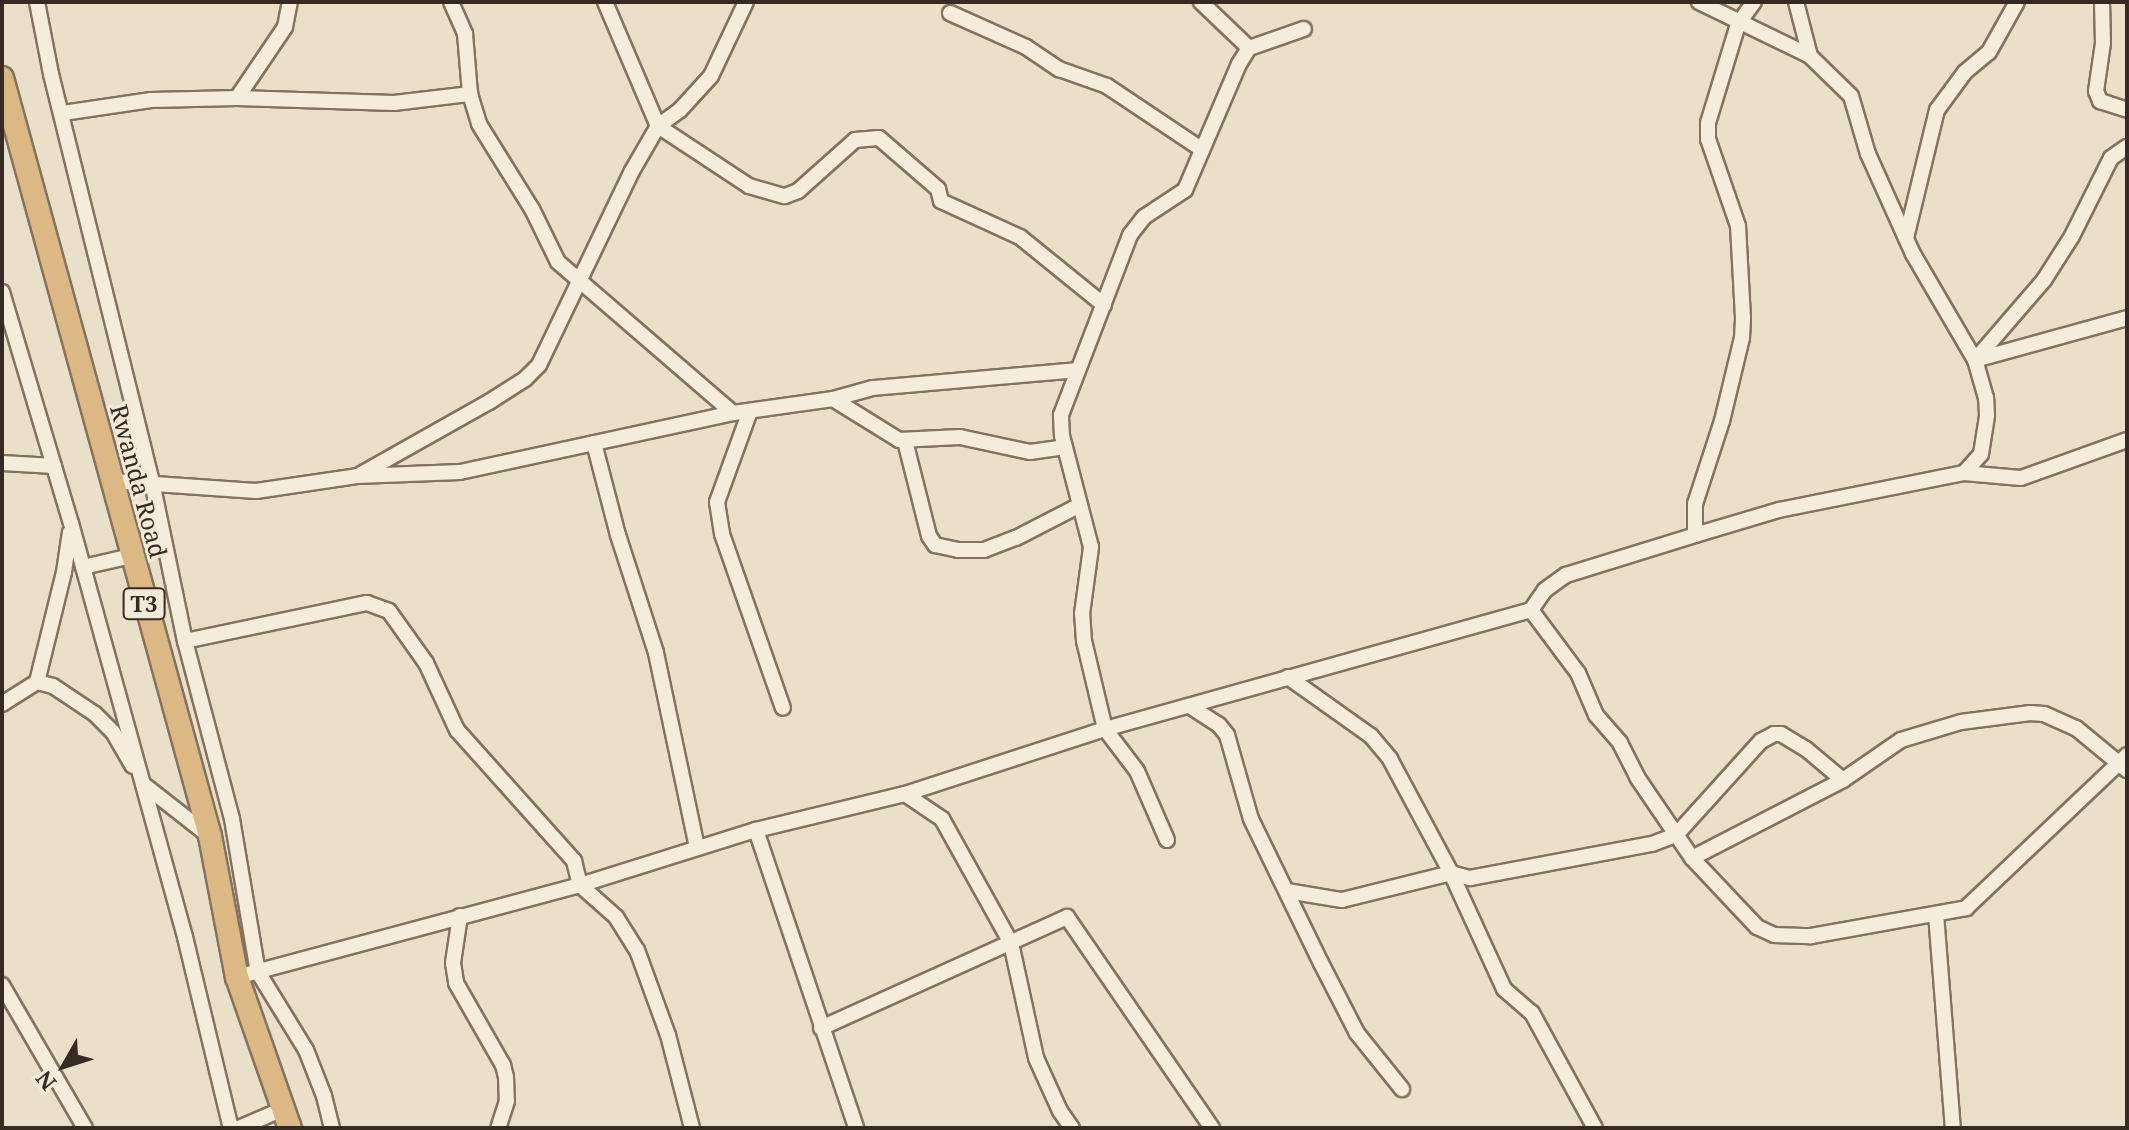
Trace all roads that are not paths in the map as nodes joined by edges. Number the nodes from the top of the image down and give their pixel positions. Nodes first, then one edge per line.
1 (37, 2) edge
2 (290, 2) edge
3 (451, 2) edge
4 (605, 2) edge
5 (746, 2) edge
6 (1201, 2) edge
7 (1699, 2) edge
8 (1754, 2) edge
9 (1796, 2) edge
10 (2017, 2) edge
11 (2102, 2) edge
12 (950, 13) dead end
13 (1738, 24) junction
14 (1304, 29) dead end
15 (1249, 48) junction
16 (1810, 56) junction
17 (2, 78) edge
18 (470, 94) junction
19 (237, 98) junction
20 (2127, 110) edge
21 (63, 113) junction
22 (658, 126) junction
23 (2127, 147) edge
24 (1201, 149) junction
25 (1906, 239) junction
26 (579, 282) junction
27 (2, 292) edge
28 (1104, 305) junction
29 (2127, 318) edge
30 (1975, 360) junction
31 (1077, 370) junction
32 (833, 399) junction
33 (750, 411) junction
34 (733, 413) junction
35 (2127, 440) edge
36 (905, 441) junction
37 (594, 443) junction
38 (1065, 447) junction
39 (2, 463) edge
40 (54, 466) junction
41 (1964, 473) junction
42 (357, 476) junction
43 (112, 481) junction
44 (152, 482) junction
45 (1080, 505) junction
46 (71, 523) junction
47 (1695, 535) junction
48 (131, 556) junction
49 (83, 567) junction
50 (1531, 610) junction
51 (185, 641) junction
52 (1288, 677) junction
53 (37, 682) junction
54 (2, 704) edge
55 (1191, 707) junction
56 (783, 708) dead end
57 (1105, 729) junction
58 (2124, 763) edge
59 (1843, 780) junction
60 (143, 784) junction
61 (905, 794) junction
62 (756, 830) junction
63 (1676, 835) junction
64 (210, 836) junction
65 (1167, 840) dead end
66 (697, 847) junction
67 (1692, 858) junction
68 (1451, 873) junction
69 (580, 885) junction
70 (1287, 891) junction
71 (1936, 914) junction
72 (460, 916) junction
73 (1011, 943) junction
74 (247, 974) junction
75 (2, 985) edge
76 (821, 1028) junction
77 (1402, 1089) dead end
78 (287, 1118) edge
79 (85, 1128) edge
80 (231, 1128) edge
81 (239, 1128) edge
82 (332, 1128) edge
83 (498, 1128) edge
84 (692, 1128) edge
85 (856, 1128) edge
86 (1072, 1128) edge
87 (1212, 1128) edge
88 (1595, 1128) edge
89 (1953, 1128) edge

1 - 21 street
2 - 19 street
3 - 18 street
4 - 22 street
5 - 22 street
6 - 15 street
7 - 13 street
8 - 13 street
9 - 16 street
10 - 25 street
11 - 20 street
12 - 24 street
13 - 16 street
13 - 47 street
14 - 15 street
15 - 24 street
16 - 25 street
17 - 43 highway, Rwanda Road / T3
18 - 19 street
18 - 26 street
19 - 21 street
21 - 44 street
22 - 26 street
22 - 28 street
23 - 30 street
24 - 28 street
25 - 30 street
26 - 34 street
26 - 42 street
27 - 40 street
28 - 31 street
29 - 30 street
30 - 41 street
31 - 32 street
31 - 38 street
32 - 33 street
32 - 36 street
33 - 34 street
33 - 56 street
34 - 37 street
35 - 41 street
36 - 38 street
36 - 45 street
37 - 42 street
37 - 66 street
38 - 45 street
39 - 40 street
40 - 46 street
41 - 47 street
42 - 44 street
43 - 44 street
43 - 48 highway, Rwanda Road / T3
44 - 51 street
45 - 57 street
46 - 49 street
46 - 53 street
47 - 50 street
48 - 49 street
48 - 64 highway, Rwanda Road / T3
49 - 60 street
50 - 52 street
50 - 63 street
51 - 69 street
51 - 74 street
52 - 55 street
52 - 68 street
53 - 54 street
53 - 60 street
55 - 57 street
55 - 70 street
57 - 61 street
57 - 65 street
58 - 59 street
58 - 71 street
59 - 63 street
59 - 67 street
60 - 64 street
60 - 80 street
61 - 62 street
61 - 73 street
62 - 66 street
62 - 76 street
63 - 67 street
63 - 68 street
64 - 74 highway, Rwanda Road / T3
66 - 69 street
67 - 71 street
68 - 70 street
68 - 88 street
69 - 72 street
69 - 84 street
70 - 77 street
71 - 89 street
72 - 74 street
72 - 83 street
73 - 76 street
73 - 86 street
73 - 87 street
74 - 78 highway, Rwanda Road / T3
74 - 82 street
75 - 79 street
76 - 85 street
78 - 81 street

